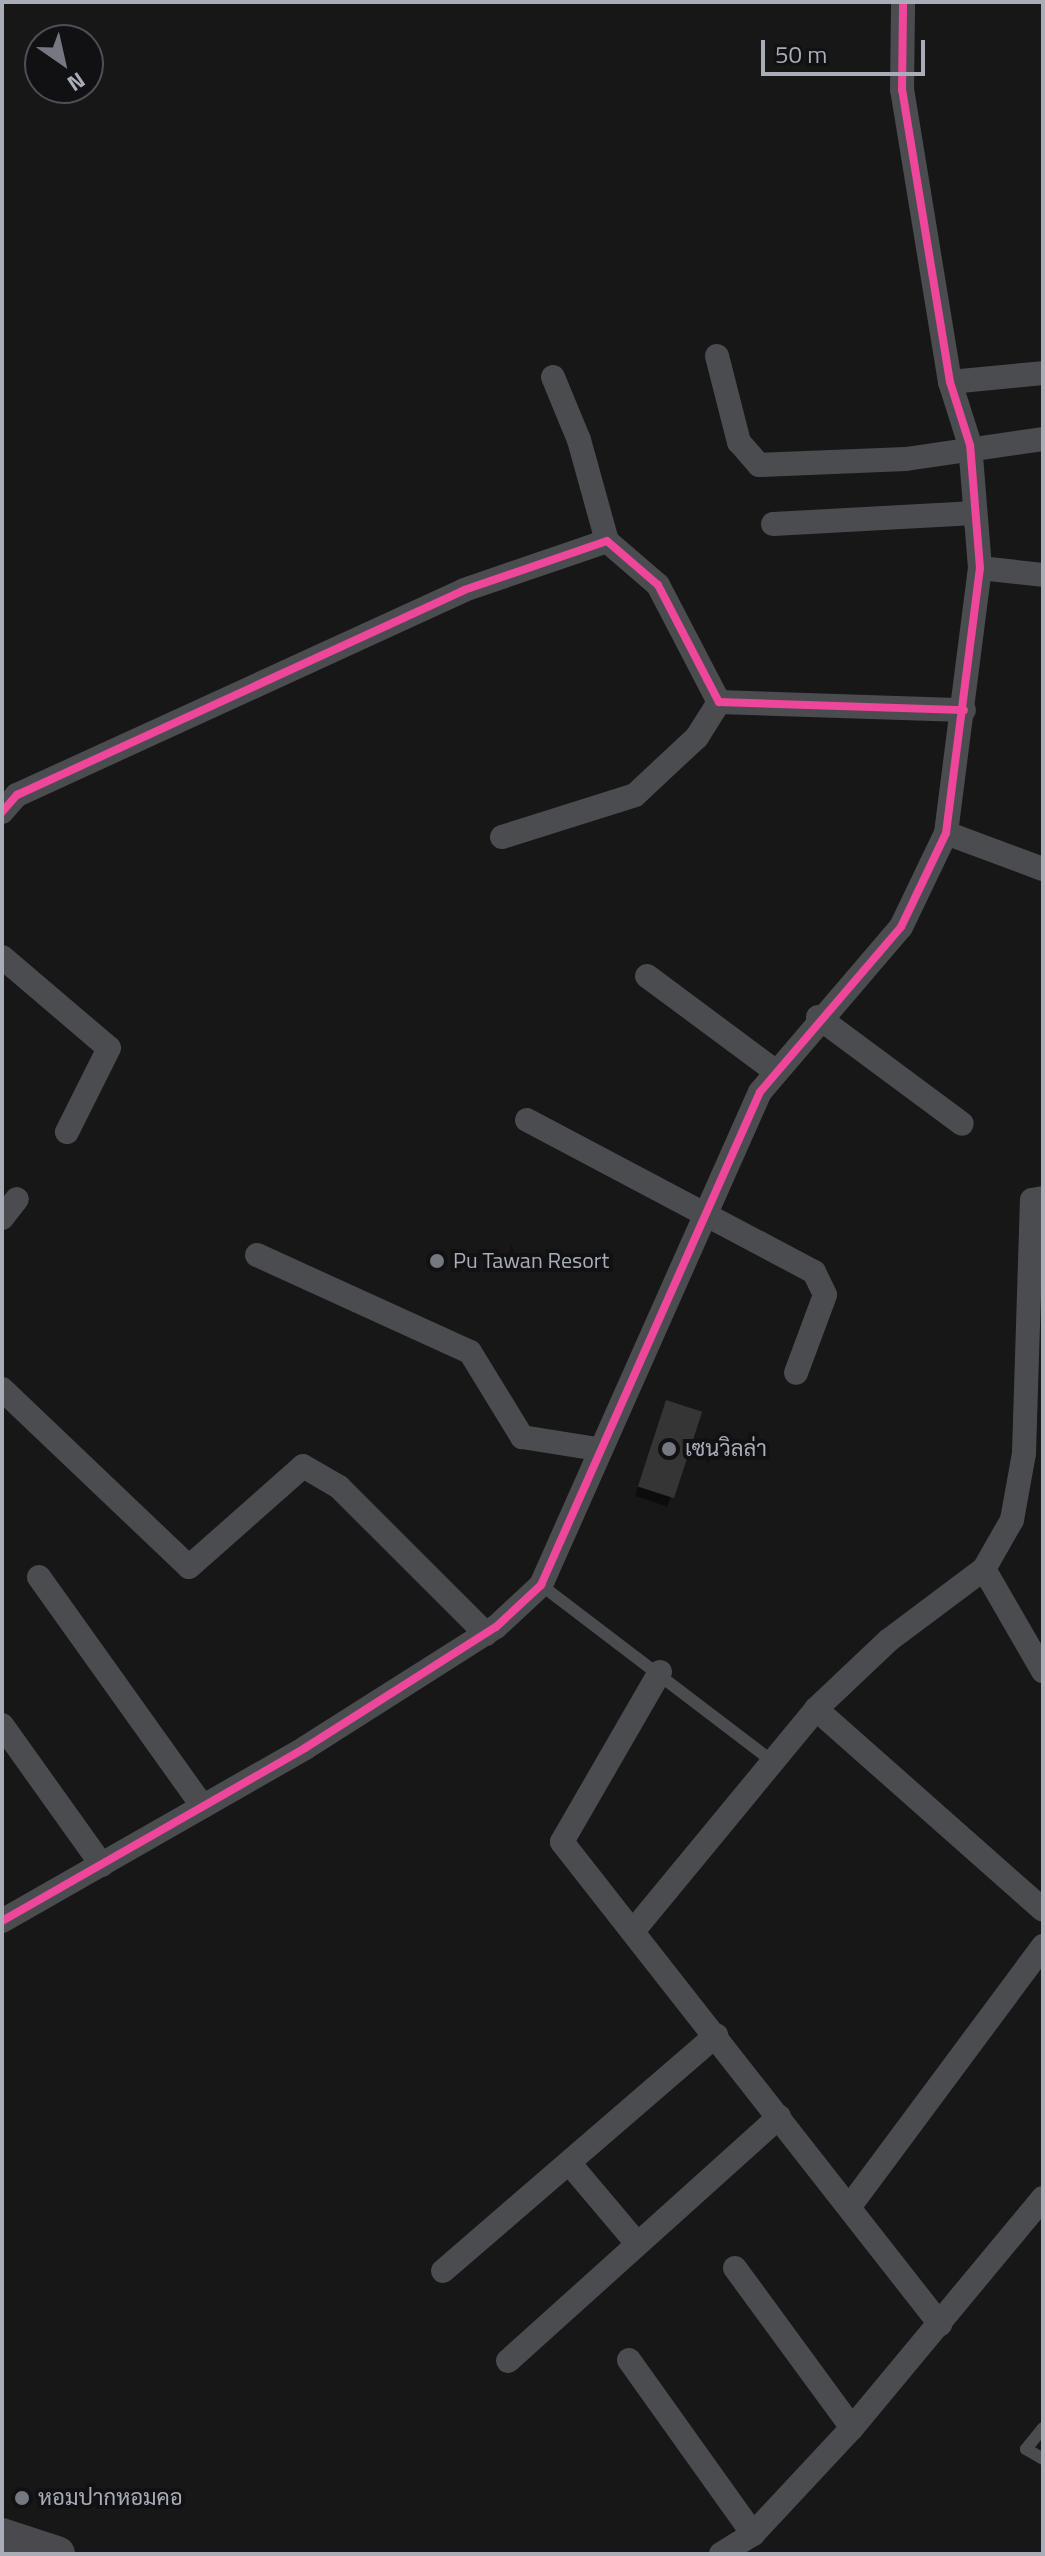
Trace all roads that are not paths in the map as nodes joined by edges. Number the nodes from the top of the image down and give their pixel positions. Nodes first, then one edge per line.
1 (903, 2) edge
2 (717, 356) dead end
3 (1043, 373) edge
4 (553, 377) dead end
5 (950, 382) junction
6 (1043, 439) edge
7 (970, 445) junction
8 (975, 513) junction
9 (773, 524) dead end
10 (607, 541) junction
11 (980, 568) junction
12 (1043, 575) edge
13 (719, 702) junction
14 (964, 710) junction
15 (2, 812) edge
16 (946, 833) junction
17 (502, 837) dead end
18 (1043, 869) edge
19 (2, 957) edge
20 (647, 976) dead end
21 (818, 1017) junction
22 (775, 1071) junction
23 (527, 1120) dead end
24 (962, 1124) dead end
25 (67, 1132) dead end
26 (1043, 1198) edge
27 (17, 1199) dead end
28 (705, 1211) junction
29 (2, 1218) edge
30 (257, 1255) dead end
31 (796, 1373) dead end
32 (4, 1386) edge
33 (597, 1449) junction
34 (984, 1569) junction
35 (39, 1577) dead end
36 (541, 1585) junction
37 (486, 1634) junction
38 (1043, 1671) edge
39 (660, 1672) junction
40 (816, 1709) junction
41 (2, 1725) edge
42 (771, 1760) junction
43 (203, 1807) junction
44 (102, 1865) junction
45 (1043, 1910) edge
46 (2, 1921) edge
47 (634, 1930) junction
48 (1043, 1946) edge
49 (716, 2035) junction
50 (779, 2117) junction
51 (570, 2164) junction
52 (1043, 2198) edge
53 (850, 2206) junction
54 (636, 2242) junction
55 (735, 2268) dead end
56 (443, 2271) dead end
57 (940, 2324) junction
58 (629, 2360) dead end
59 (508, 2361) dead end
60 (852, 2428) junction
61 (1043, 2428) edge
62 (1043, 2459) edge
63 (753, 2534) junction
64 (2, 2536) edge
65 (57, 2554) edge
66 (721, 2554) edge

1 - 5 street
2 - 7 street
3 - 5 street
4 - 10 street
5 - 7 street
6 - 7 street
7 - 8 street
8 - 9 street
8 - 11 street
10 - 13 street
10 - 15 street
11 - 12 street
11 - 14 street
13 - 14 street
13 - 17 street
14 - 16 street
16 - 18 street
16 - 21 street
19 - 25 street
20 - 22 street
21 - 22 street
21 - 24 street
22 - 28 street
23 - 28 street
26 - 34 street
27 - 29 street
28 - 31 street
28 - 33 street
30 - 33 street
32 - 37 street
33 - 36 street
34 - 38 street
34 - 40 street
35 - 43 street
36 - 37 street
36 - 39 lane
37 - 43 street
39 - 42 lane
39 - 47 street
40 - 42 street
40 - 45 street
41 - 44 street
42 - 47 street
43 - 44 street
44 - 46 street
47 - 49 street
48 - 53 street
49 - 50 street
49 - 51 street
50 - 53 street
50 - 54 street
51 - 54 street
51 - 56 street
52 - 57 street
53 - 57 street
54 - 59 street
55 - 60 street
57 - 60 street
58 - 63 street
60 - 63 street
61 - 62 lane
63 - 66 street
64 - 65 main road

